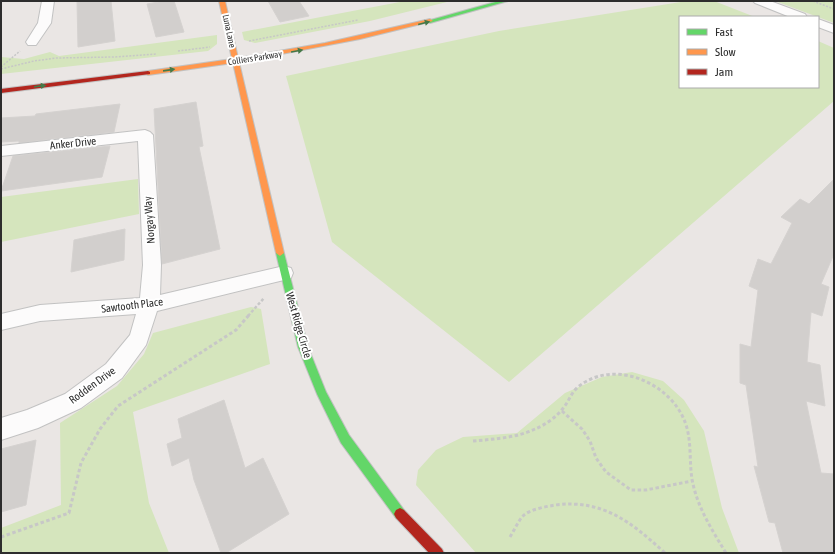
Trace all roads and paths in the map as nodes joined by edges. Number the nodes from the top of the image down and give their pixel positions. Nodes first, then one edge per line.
1 (48, 1) edge
2 (222, 1) edge
3 (469, 1) edge
4 (505, 1) edge
5 (759, 1) edge
6 (813, 1) edge
7 (834, 9) edge
8 (798, 16) edge
9 (365, 19) dead end
10 (819, 23) edge
11 (834, 29) edge
12 (32, 42) dead end
13 (248, 42) dead end
14 (215, 48) dead end
15 (171, 52) dead end
16 (16, 54) dead end
17 (164, 54) dead end
18 (234, 57) junction
19 (1, 68) edge
20 (103, 69) dead end
21 (1, 91) edge
22 (145, 135) joint
23 (1, 151) edge
24 (284, 273) junction
25 (264, 298) dead end
26 (149, 305) junction
27 (1, 322) edge
28 (562, 410) junction
29 (1, 429) edge
30 (473, 441) dead end
31 (692, 481) junction
32 (1, 537) edge
33 (510, 537) dead end
34 (438, 553) edge
35 (665, 553) edge
36 (726, 553) edge

1 - 12 street
2 - 18 street, Luna Lane
3 - 18 street, Colliers Parkway
18 -> 4 street, Colliers Parkway
5 - 8 street
6 - 7 path
9 - 13 path
10 - 11 street
14 - 15 path
16 - 19 path
17 - 19 path
18 - 20 street, Colliers Parkway
21 -> 18 street, Colliers Parkway
18 - 24 street, West Ridge Circle
22 - 23 street, Anker Drive
22 - 26 street, Norgay Way
24 - 26 street, Sawtooth Place
24 - 34 street, West Ridge Circle
25 - 32 path
26 - 27 street, Sawtooth Place
26 - 29 street, Rodden Drive
28 - 30 path
28 - 31 path
28 - 31 path
31 - 36 path
33 - 35 path

